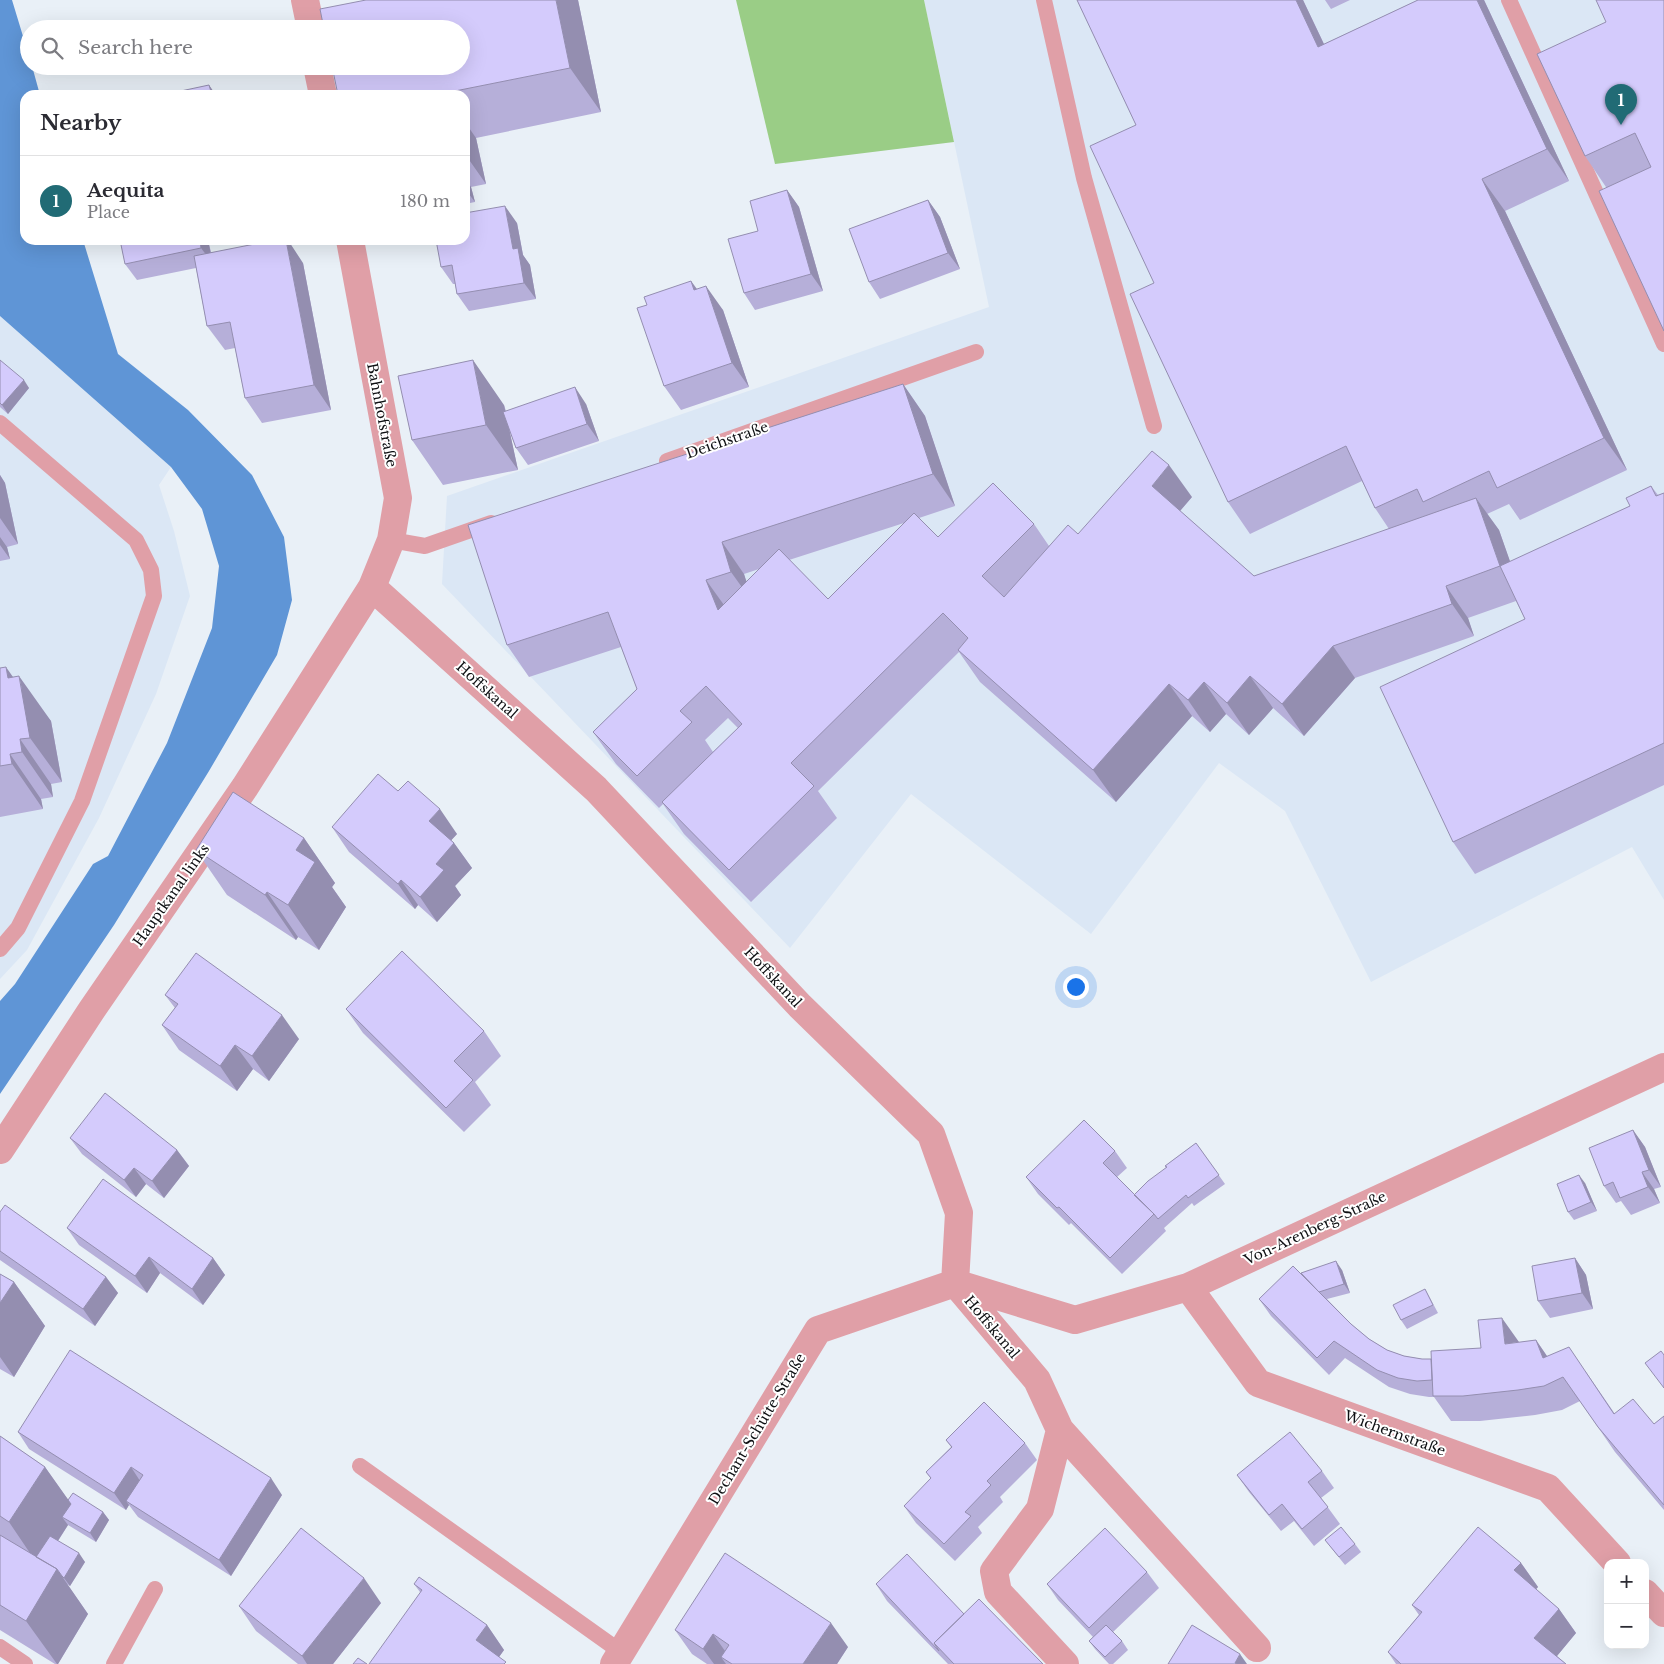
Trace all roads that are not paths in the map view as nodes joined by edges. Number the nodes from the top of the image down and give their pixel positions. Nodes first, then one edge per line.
1 (305, 0) edge
2 (1044, 0) edge
3 (1509, 0) edge
4 (308, 20) edge
5 (320, 75) edge
6 (322, 90) edge
7 (351, 245) edge
8 (1664, 344) edge
9 (976, 352) dead end
10 (0, 423) edge
11 (1154, 426) dead end
12 (650, 467) edge
13 (509, 517) edge
14 (391, 540) junction
15 (372, 587) junction
16 (0, 949) edge
17 (1664, 1067) edge
18 (0, 1150) edge
19 (955, 1283) junction
20 (1188, 1287) junction
21 (1060, 1430) junction
22 (360, 1466) dead end
23 (1613, 1559) edge
24 (155, 1589) dead end
25 (1649, 1597) edge
26 (1664, 1613) edge
27 (0, 1646) edge
28 (1257, 1648) dead end
29 (617, 1658) edge
30 (26, 1664) edge
31 (114, 1664) edge
32 (1065, 1664) edge

1 - 4 street
2 - 11 lane
3 - 8 lane
5 - 6 street
7 - 14 street, Bahnhofstraße
9 - 12 lane, Deichstraße
10 - 16 lane
13 - 14 lane
14 - 15 street, Bahnhofstraße
15 - 18 street, Hauptkanal links
15 - 19 street, Hoffskanal
17 - 20 street, Von-Arenberg-Straße
19 - 20 street, Von-Arenberg-Straße
19 - 21 street, Hoffskanal
19 - 29 street, Dechant-Schütte-Straße
20 - 23 street, Wichernstraße
21 - 28 street, Hoffskanal
21 - 32 street
22 - 29 lane, Dechant-Schütte-Straße
24 - 31 lane
25 - 26 street
27 - 30 lane

